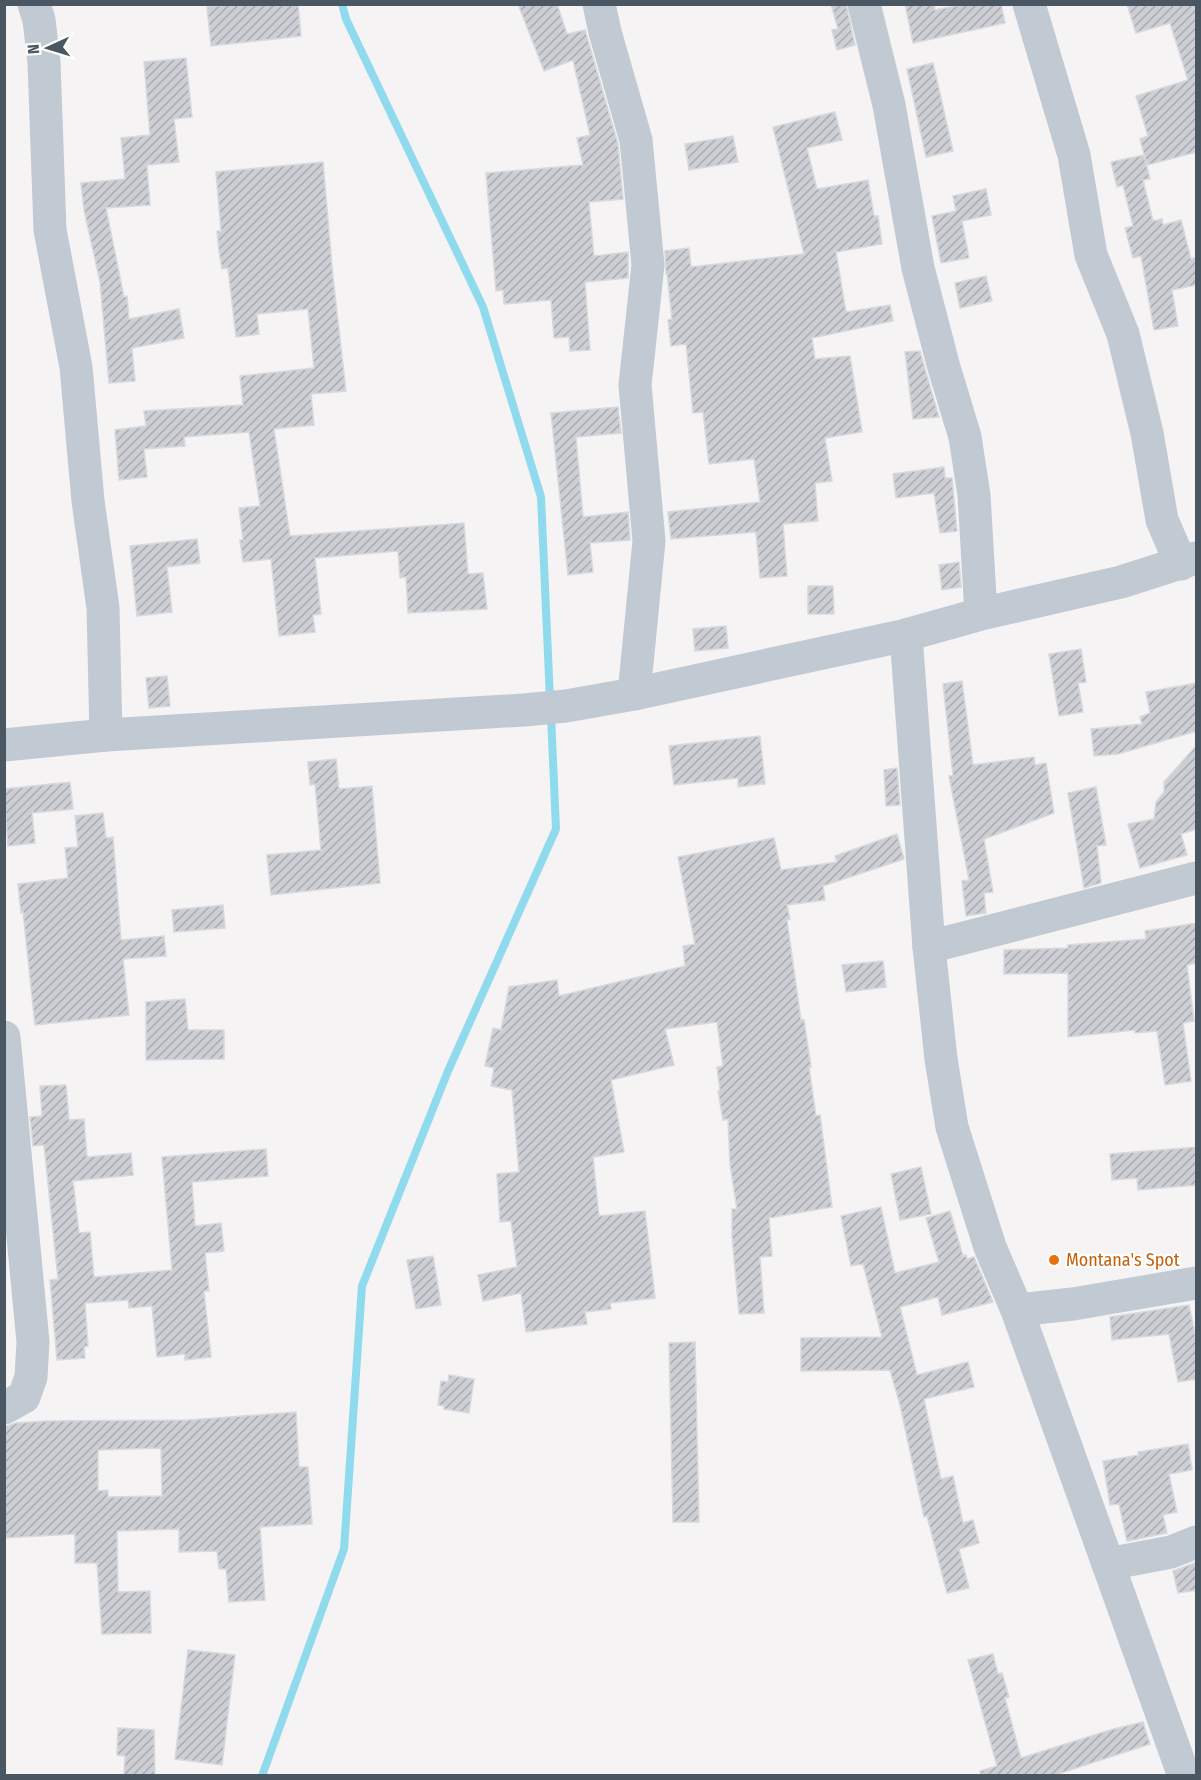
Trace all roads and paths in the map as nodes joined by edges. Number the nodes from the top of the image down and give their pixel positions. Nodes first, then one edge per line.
1 (34, 4) edge
2 (599, 4) edge
3 (864, 4) edge
4 (1029, 4) edge
5 (1189, 561) edge
6 (981, 614) junction
7 (906, 635) junction
8 (634, 694) junction
9 (106, 735) junction
10 (4, 745) edge
11 (1197, 878) edge
12 (929, 947) junction
13 (4, 1037) edge
14 (1197, 1283) edge
15 (1017, 1310) junction
16 (4, 1408) edge
17 (1197, 1542) edge
18 (1108, 1564) junction
19 (1184, 1776) edge

1 - 9 street
2 - 8 street
3 - 6 street
4 - 5 street
5 - 6 street
6 - 7 street
7 - 8 street
7 - 12 street
8 - 9 street
9 - 10 street
11 - 12 street
12 - 15 street
13 - 16 street
14 - 15 street
15 - 18 street
17 - 18 street
18 - 19 street

